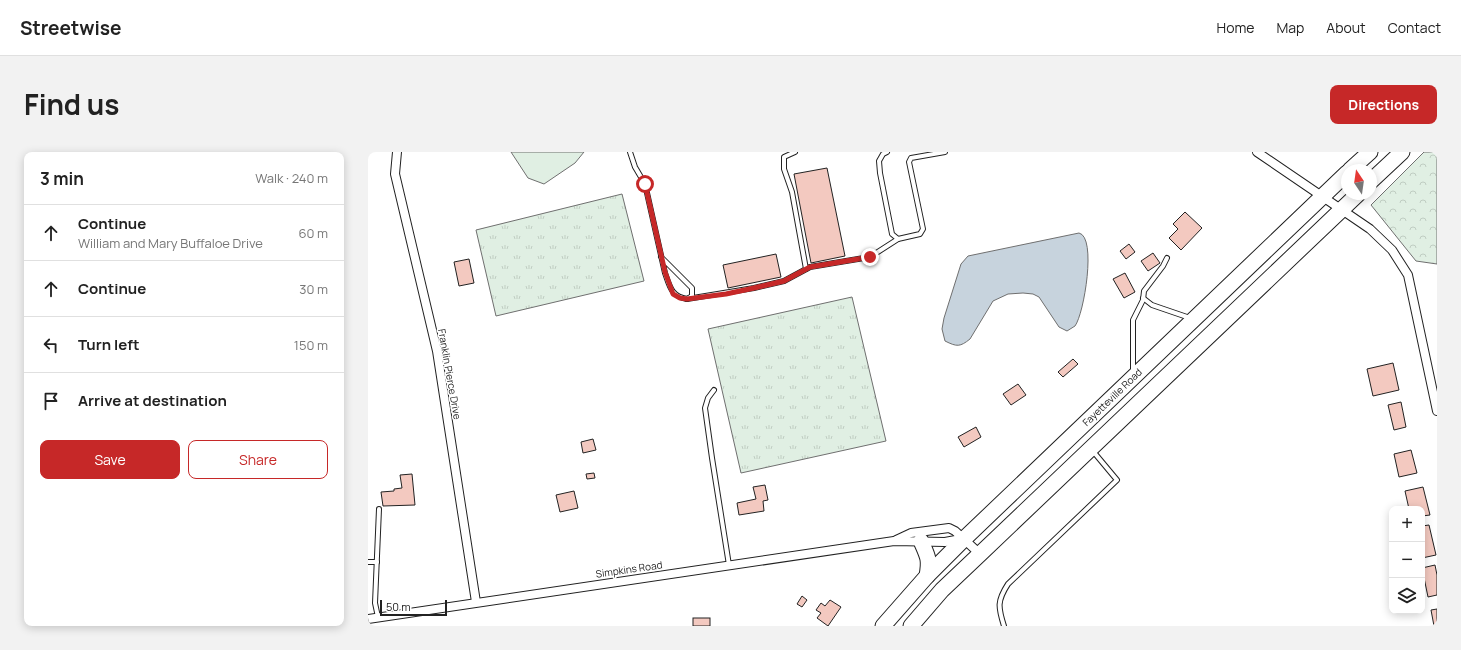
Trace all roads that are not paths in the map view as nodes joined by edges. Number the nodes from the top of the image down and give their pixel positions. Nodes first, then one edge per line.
1 (397, 152) edge
2 (630, 152) edge
3 (795, 152) edge
4 (887, 152) edge
5 (945, 152) edge
6 (1258, 152) edge
7 (1370, 152) edge
8 (1402, 152) edge
9 (1357, 164) edge
10 (1377, 175) edge
11 (1341, 179) edge
12 (1323, 196) junction
13 (1352, 200) edge
14 (1342, 209) junction
15 (898, 239) junction
16 (662, 257) junction
17 (1167, 258) dead end
18 (806, 269) junction
19 (1143, 298) junction
20 (687, 299) junction
21 (1194, 319) junction
22 (1133, 377) junction
23 (714, 390) dead end
24 (1436, 406) edge
25 (1090, 449) junction
26 (379, 509) dead end
27 (964, 539) junction
28 (894, 541) junction
29 (921, 541) junction
30 (980, 554) junction
31 (368, 562) edge
32 (377, 562) junction
33 (729, 565) junction
34 (927, 576) junction
35 (476, 602) junction
36 (378, 618) junction
37 (368, 619) edge
38 (883, 626) edge
39 (911, 626) edge
40 (1004, 626) edge

1 - 35 street, Franklin Pierce Drive
2 - 16 lane
3 - 18 lane
4 - 15 lane
5 - 15 lane
6 - 12 street
7 - 9 highway
8 - 10 highway
11 - 12 highway, Fayetteville Road
12 - 14 street
12 - 21 highway, Fayetteville Road
13 - 14 highway
14 - 24 street
14 - 25 highway
15 - 18 lane
16 - 20 lane
16 - 20 lane
17 - 19 lane
18 - 20 lane
19 - 21 lane
19 - 22 lane
21 - 22 highway, Fayetteville Road
22 - 27 highway, Fayetteville Road
23 - 33 lane
25 - 30 highway
25 - 40 lane
26 - 32 lane
27 - 28 street, Simpkins Road
27 - 29 street, Simpkins Road
27 - 30 street, Simpkins Road
27 - 34 highway, Fayetteville Road
28 - 29 street, Simpkins Road
28 - 33 street, Simpkins Road
29 - 34 highway
30 - 39 highway
31 - 32 lane
32 - 36 lane
33 - 35 street, Simpkins Road
34 - 38 highway, Fayetteville Road
35 - 36 street, Simpkins Road
36 - 37 street, Simpkins Road

